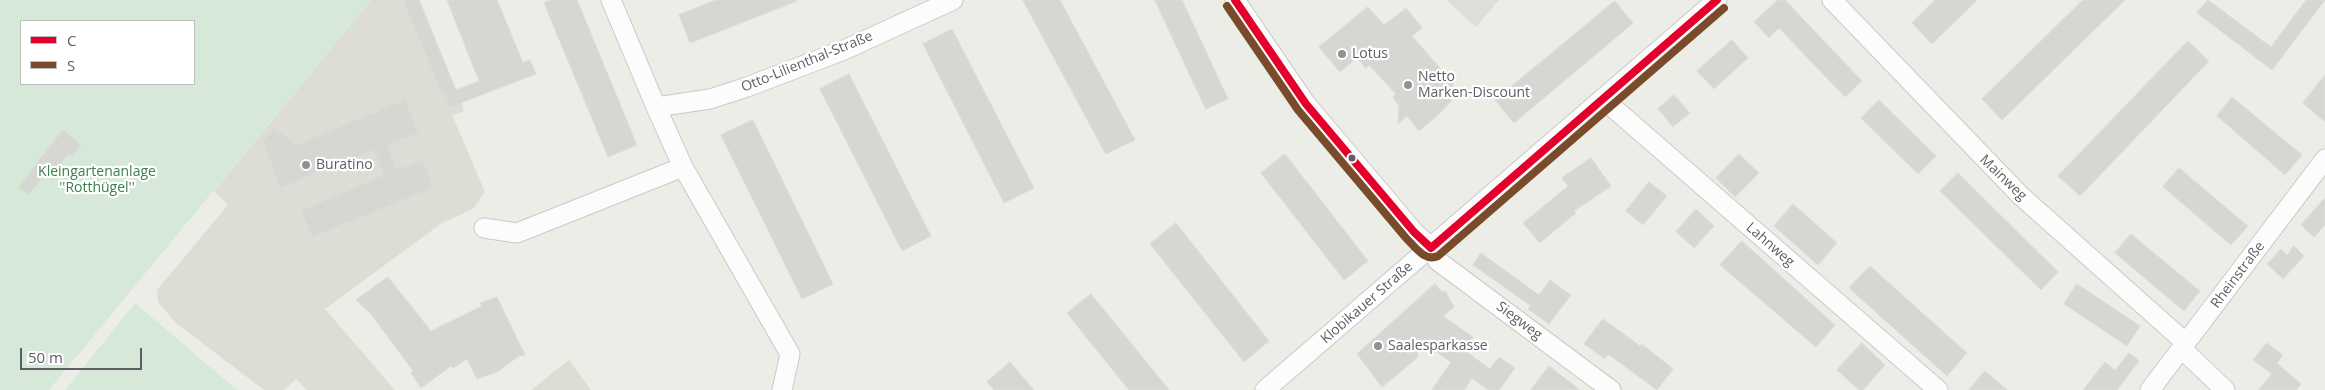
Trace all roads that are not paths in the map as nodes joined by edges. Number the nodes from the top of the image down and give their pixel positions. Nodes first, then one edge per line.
1 (610, 0) edge
2 (953, 0) edge
3 (1234, 0) edge
4 (1717, 0) edge
5 (1832, 0) edge
6 (1603, 99) junction
7 (656, 107) junction
8 (2325, 160) edge
9 (683, 167) junction
10 (484, 228) dead end
11 (1430, 248) junction
12 (2184, 346) junction
13 (782, 390) edge
14 (1265, 390) edge
15 (1611, 390) edge
16 (1938, 390) edge
17 (2150, 390) edge
18 (2224, 390) edge

1 - 7 street
2 - 7 street, Otto-Lilienthal-Straße
3 - 11 street, Siegweg
4 - 6 street, Klobikauer Straße
5 - 12 street, Mainweg
6 - 11 street, Klobikauer Straße
6 - 16 street, Lahnweg
7 - 9 street
8 - 12 street, Rheinstraße
9 - 10 street
9 - 13 street
11 - 14 street, Klobikauer Straße
11 - 15 street, Siegweg
12 - 17 street, Rheinstraße
12 - 18 street, Mainweg

